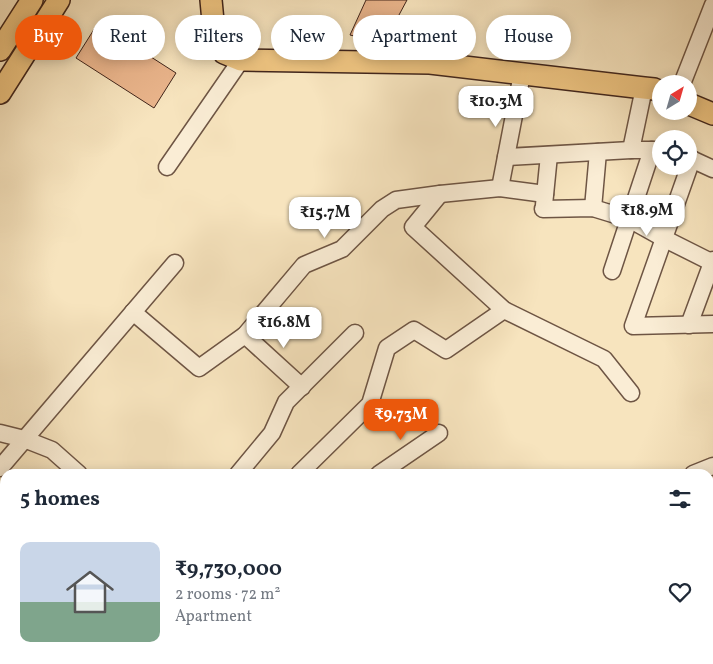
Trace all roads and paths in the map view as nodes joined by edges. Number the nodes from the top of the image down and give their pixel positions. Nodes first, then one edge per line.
1 (32, 0) edge
2 (59, 0) edge
3 (211, 0) edge
4 (713, 5) edge
5 (212, 15) edge
6 (0, 50) edge
7 (241, 60) joint
8 (522, 74) junction
9 (686, 75) edge
10 (652, 90) edge
11 (0, 93) edge
12 (652, 93) edge
13 (698, 108) edge
14 (713, 114) edge
15 (631, 150) junction
16 (652, 150) edge
17 (598, 152) junction
18 (549, 155) junction
19 (506, 157) junction
20 (652, 162) edge
21 (697, 162) edge
22 (167, 167) dead end
23 (713, 169) edge
24 (685, 175) edge
25 (500, 188) junction
26 (440, 194) junction
27 (543, 207) junction
28 (593, 208) junction
29 (629, 219) junction
30 (663, 238) junction
31 (713, 262) edge
32 (175, 263) dead end
33 (612, 271) dead end
34 (504, 310) junction
35 (133, 312) junction
36 (713, 324) edge
37 (689, 326) junction
38 (355, 332) dead end
39 (245, 335) junction
40 (302, 386) junction
41 (631, 393) dead end
42 (0, 433) edge
43 (439, 433) dead end
44 (24, 439) junction
45 (0, 468) edge
46 (73, 469) edge
47 (242, 469) edge
48 (303, 469) edge
49 (386, 469) edge

1 - 6 main road
2 - 11 main road
3 - 5 main road
4 - 9 street
7 - 8 main road
7 - 22 street
8 - 10 main road
8 - 19 street
12 - 15 street
13 - 14 main road
15 - 16 street
15 - 17 street
17 - 18 street
17 - 28 street
18 - 19 street
18 - 27 street
19 - 25 street
20 - 29 street
21 - 23 street
24 - 30 street
25 - 26 street
25 - 27 street
26 - 34 street
26 - 39 street
27 - 28 street
28 - 29 street
29 - 30 street
29 - 33 street
30 - 31 street
30 - 37 street
31 - 37 street
32 - 35 street
34 - 41 street
34 - 48 street
35 - 39 street
35 - 44 street
36 - 37 street
38 - 40 street
39 - 40 street
40 - 47 street
42 - 44 street
43 - 49 street
44 - 45 street
44 - 46 street

